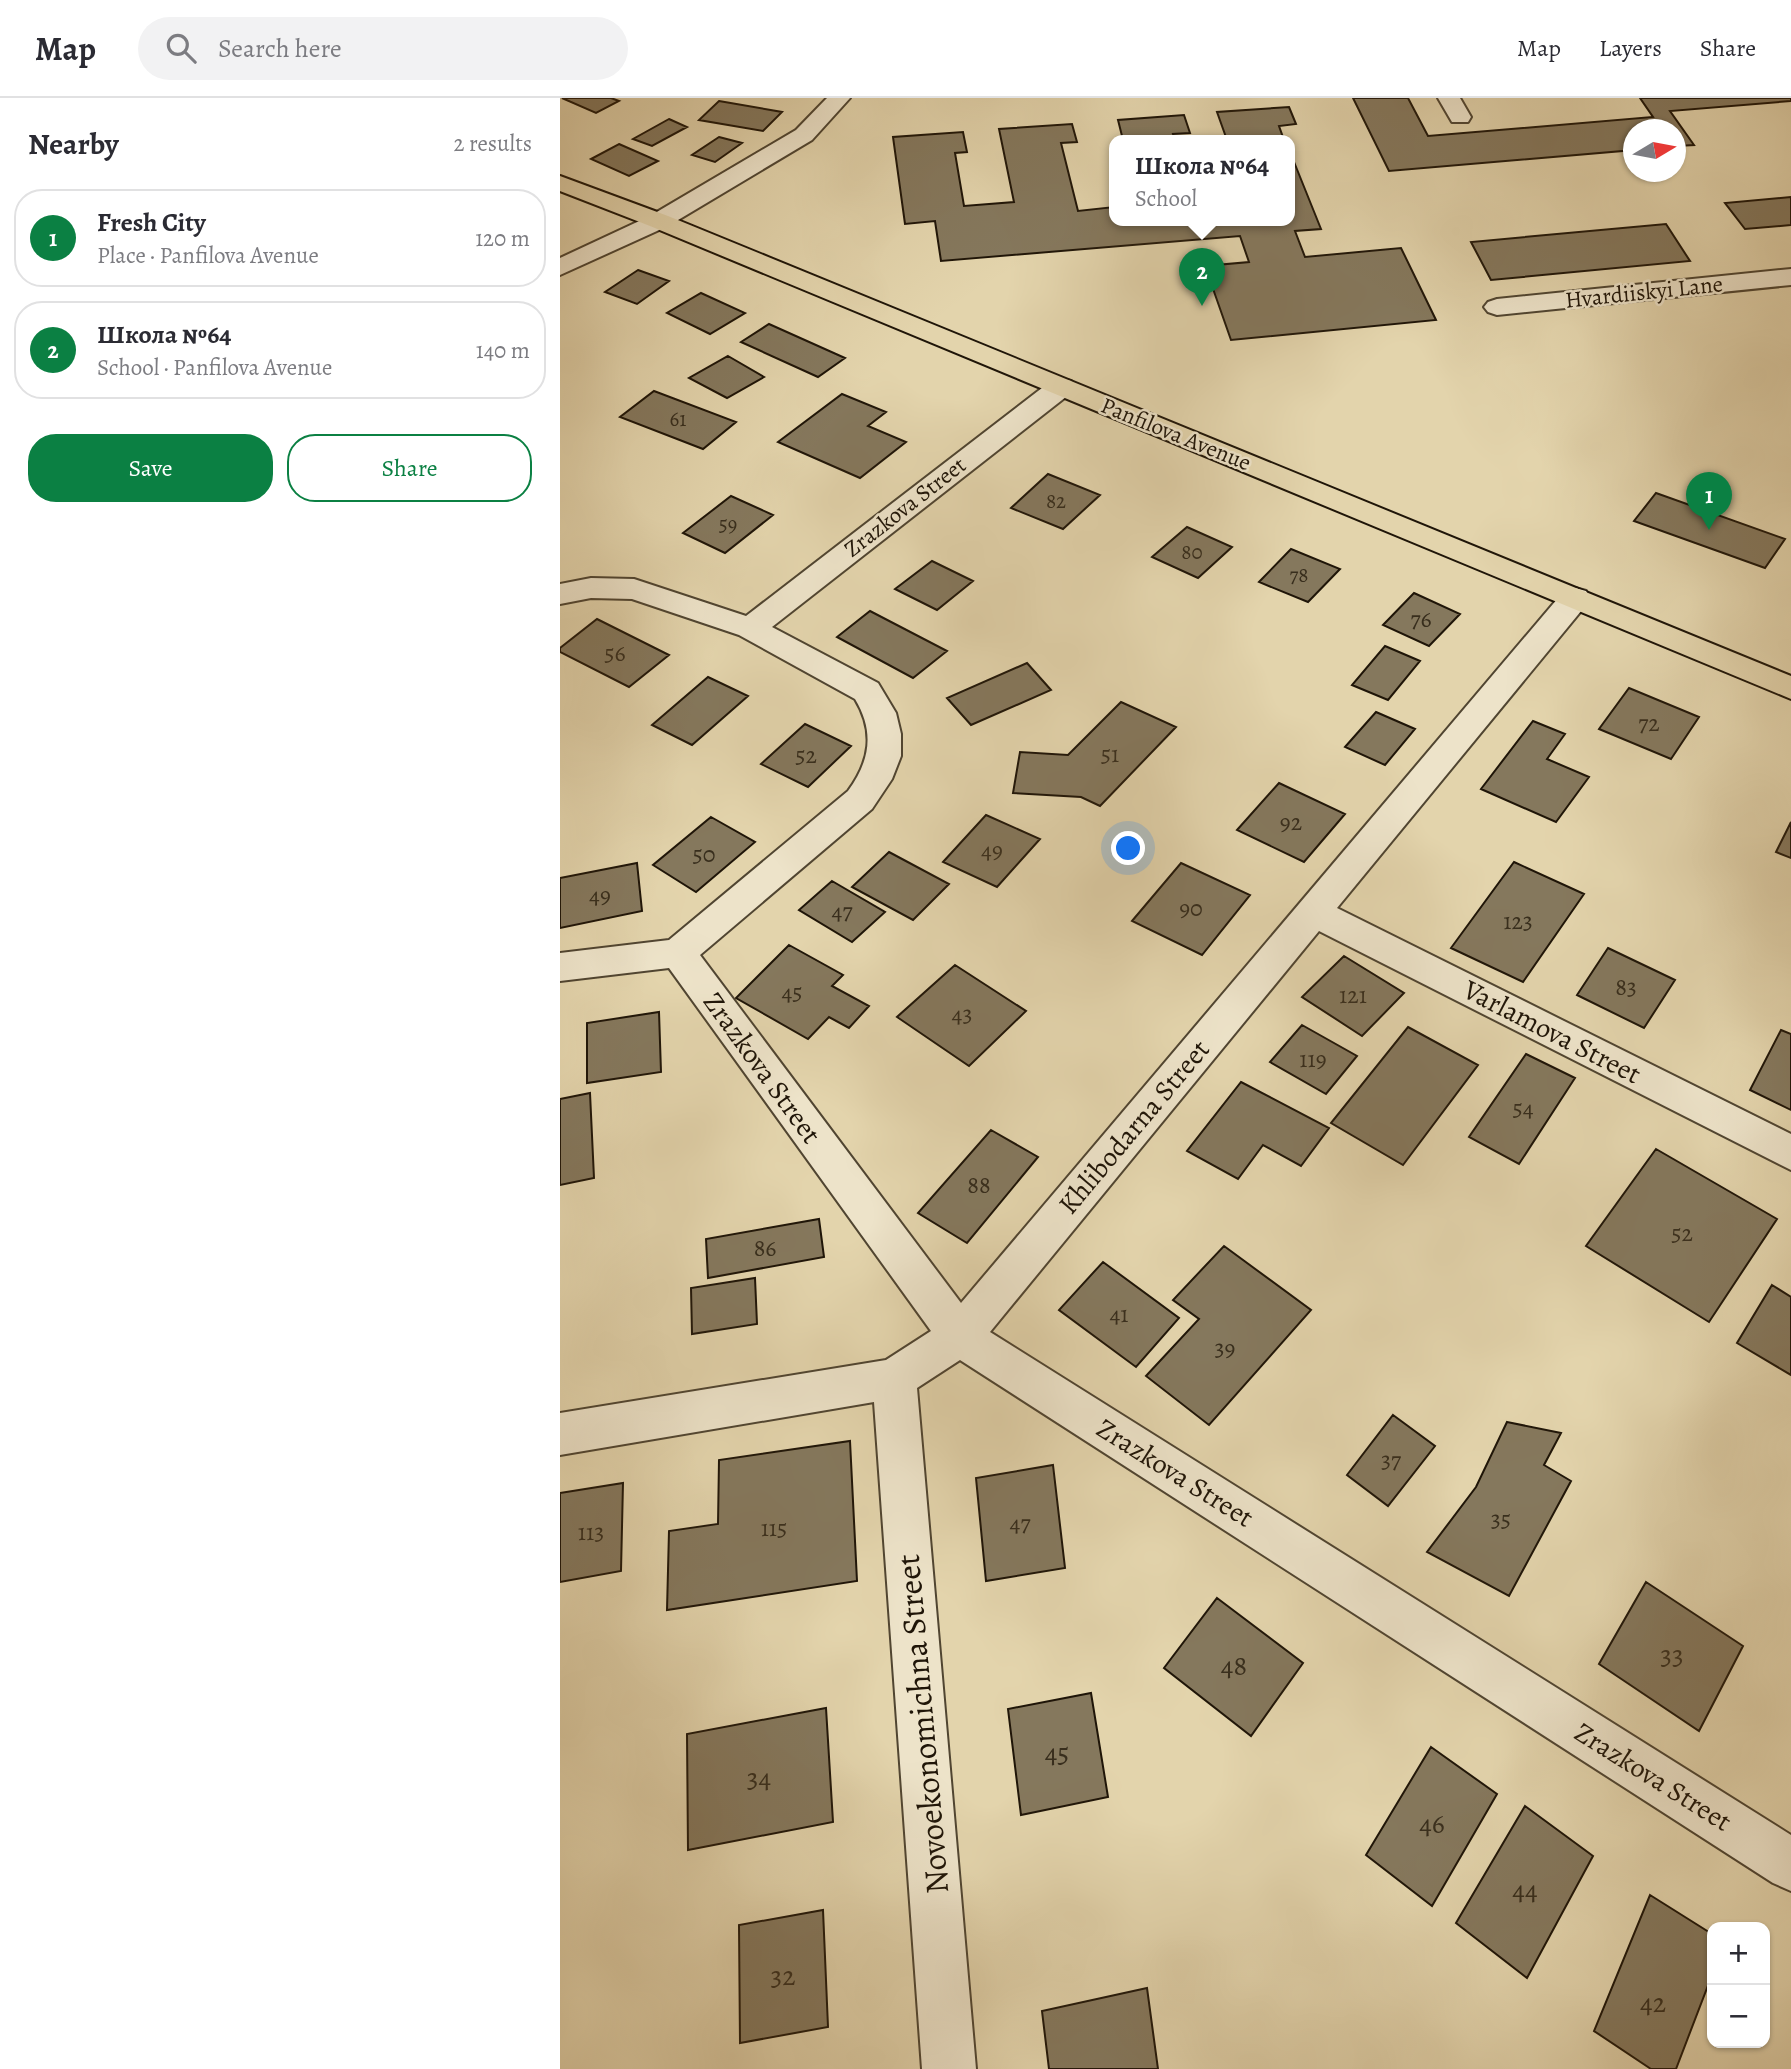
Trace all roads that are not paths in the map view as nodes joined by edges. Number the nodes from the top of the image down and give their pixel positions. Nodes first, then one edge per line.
1 (839, 98) edge
2 (560, 183) edge
3 (659, 221) junction
4 (560, 267) edge
5 (1791, 277) edge
6 (1497, 307) dead end
7 (1060, 387) junction
8 (560, 594) edge
9 (1575, 598) junction
10 (750, 628) junction
11 (1791, 688) edge
12 (1313, 912) junction
13 (678, 953) junction
14 (560, 967) edge
15 (1791, 1153) edge
16 (960, 1336) junction
17 (894, 1379) junction
18 (560, 1434) edge
19 (1791, 1865) edge
20 (949, 2069) edge

1 - 3 street
2 - 3 main road, Panfilova Avenue
3 - 4 street
3 - 7 main road, Panfilova Avenue
5 - 6 street, Hvardiiskyi Lane
7 - 9 main road, Panfilova Avenue
7 - 10 street, Zrazkova Street
8 - 10 street
9 - 11 main road, Panfilova Avenue
9 - 12 street, Khlibodarna Street
10 - 13 street
12 - 15 street, Varlamova Street
12 - 16 street, Khlibodarna Street
13 - 14 street
13 - 16 street, Zrazkova Street
16 - 17 street, Khlibodarna Street
16 - 19 street, Zrazkova Street
17 - 18 street, Khlibodarna Street
17 - 20 street, Novoekonomichna Street

